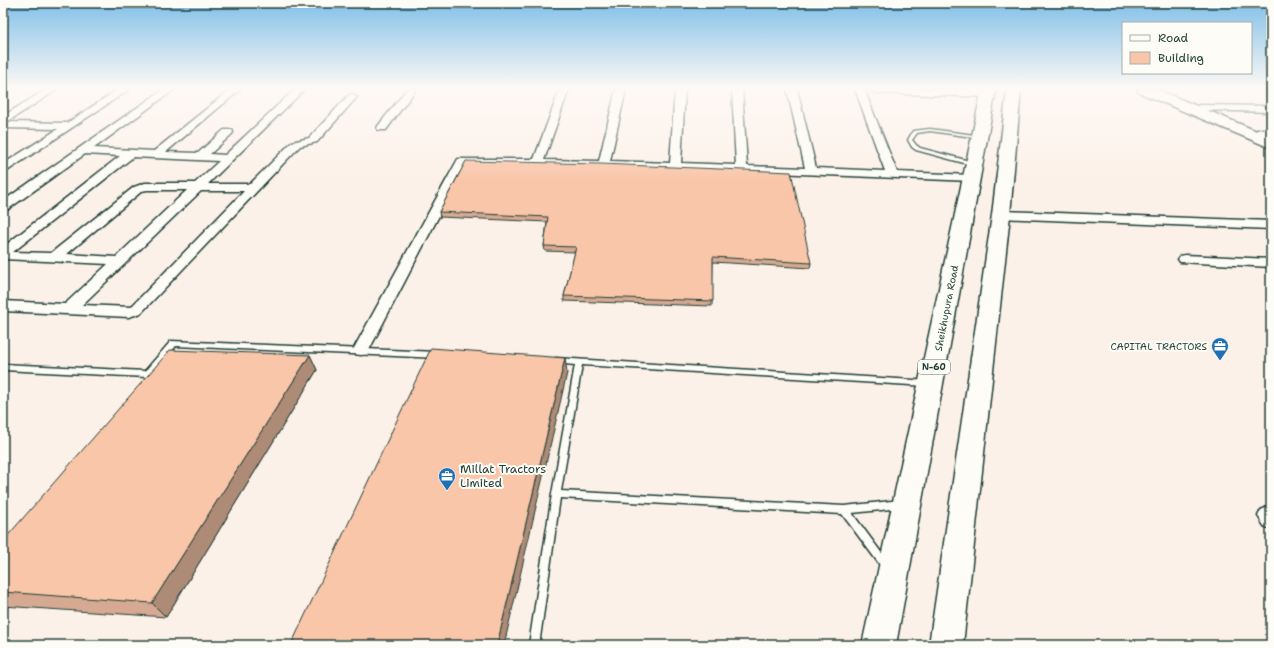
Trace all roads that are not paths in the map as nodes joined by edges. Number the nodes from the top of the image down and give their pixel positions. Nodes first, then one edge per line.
1 (80, 119) edge
2 (128, 119) edge
3 (200, 119) edge
4 (269, 119) edge
5 (332, 119) edge
6 (389, 119) edge
7 (554, 119) edge
8 (614, 119) edge
9 (678, 119) edge
10 (739, 119) edge
11 (799, 119) edge
12 (871, 119) edge
13 (983, 119) edge
14 (1011, 119) edge
15 (1222, 119) edge
16 (1226, 119) edge
17 (3, 125) edge
18 (70, 126) junction
19 (382, 128) dead end
20 (228, 132) dead end
21 (980, 137) junction
22 (1269, 137) edge
23 (83, 151) junction
24 (131, 153) junction
25 (157, 154) junction
26 (200, 156) junction
27 (228, 158) junction
28 (538, 162) junction
29 (604, 164) junction
30 (675, 166) junction
31 (742, 168) junction
32 (3, 170) edge
33 (811, 171) junction
34 (973, 171) junction
35 (892, 174) junction
36 (199, 186) junction
37 (254, 188) junction
38 (3, 207) edge
39 (1001, 215) junction
40 (1271, 225) edge
41 (3, 254) edge
42 (54, 258) junction
43 (1185, 259) dead end
44 (120, 261) junction
45 (1271, 263) edge
46 (3, 306) edge
47 (70, 308) junction
48 (361, 350) junction
49 (447, 355) edge
50 (548, 361) edge
51 (579, 363) junction
52 (3, 367) edge
53 (931, 383) junction
54 (556, 494) junction
55 (908, 503) junction
56 (844, 510) junction
57 (1271, 516) edge
58 (1271, 520) edge
59 (893, 576) junction
60 (534, 645) edge
61 (879, 645) edge
62 (946, 645) edge

1 - 18 street
2 - 23 street
3 - 25 street
4 - 27 street
5 - 37 street
6 - 19 street
7 - 28 street
8 - 29 street
9 - 30 street
10 - 31 street
11 - 33 street
12 - 35 street
13 - 21 main road, Sheikhupura Road / N-60
14 - 39 main road
15 - 22 main road
16 - 22 main road
17 - 18 street
18 - 32 street
20 - 26 street
21 - 34 main road, Sheikhupura Road / N-60
21 - 34 lane
23 - 24 street
23 - 38 street
24 - 25 street
24 - 41 street
25 - 26 street
26 - 27 street
27 - 36 street
28 - 29 street
28 - 48 street
29 - 30 street
30 - 31 street
31 - 33 street
33 - 35 street
34 - 35 street
34 - 53 main road, Sheikhupura Road / N-60
36 - 37 street
36 - 42 street
36 - 44 street
37 - 47 street
39 - 40 street
39 - 62 main road
41 - 42 street
42 - 44 street
43 - 45 street
44 - 47 street
46 - 47 street
48 - 49 lane
48 - 52 lane
50 - 51 lane
51 - 53 lane
51 - 54 lane
53 - 55 main road, Sheikhupura Road / N-60
54 - 56 lane
54 - 60 lane
55 - 56 lane
55 - 59 main road, Sheikhupura Road / N-60
56 - 59 lane
57 - 58 street
59 - 61 main road, Sheikhupura Road / N-60

